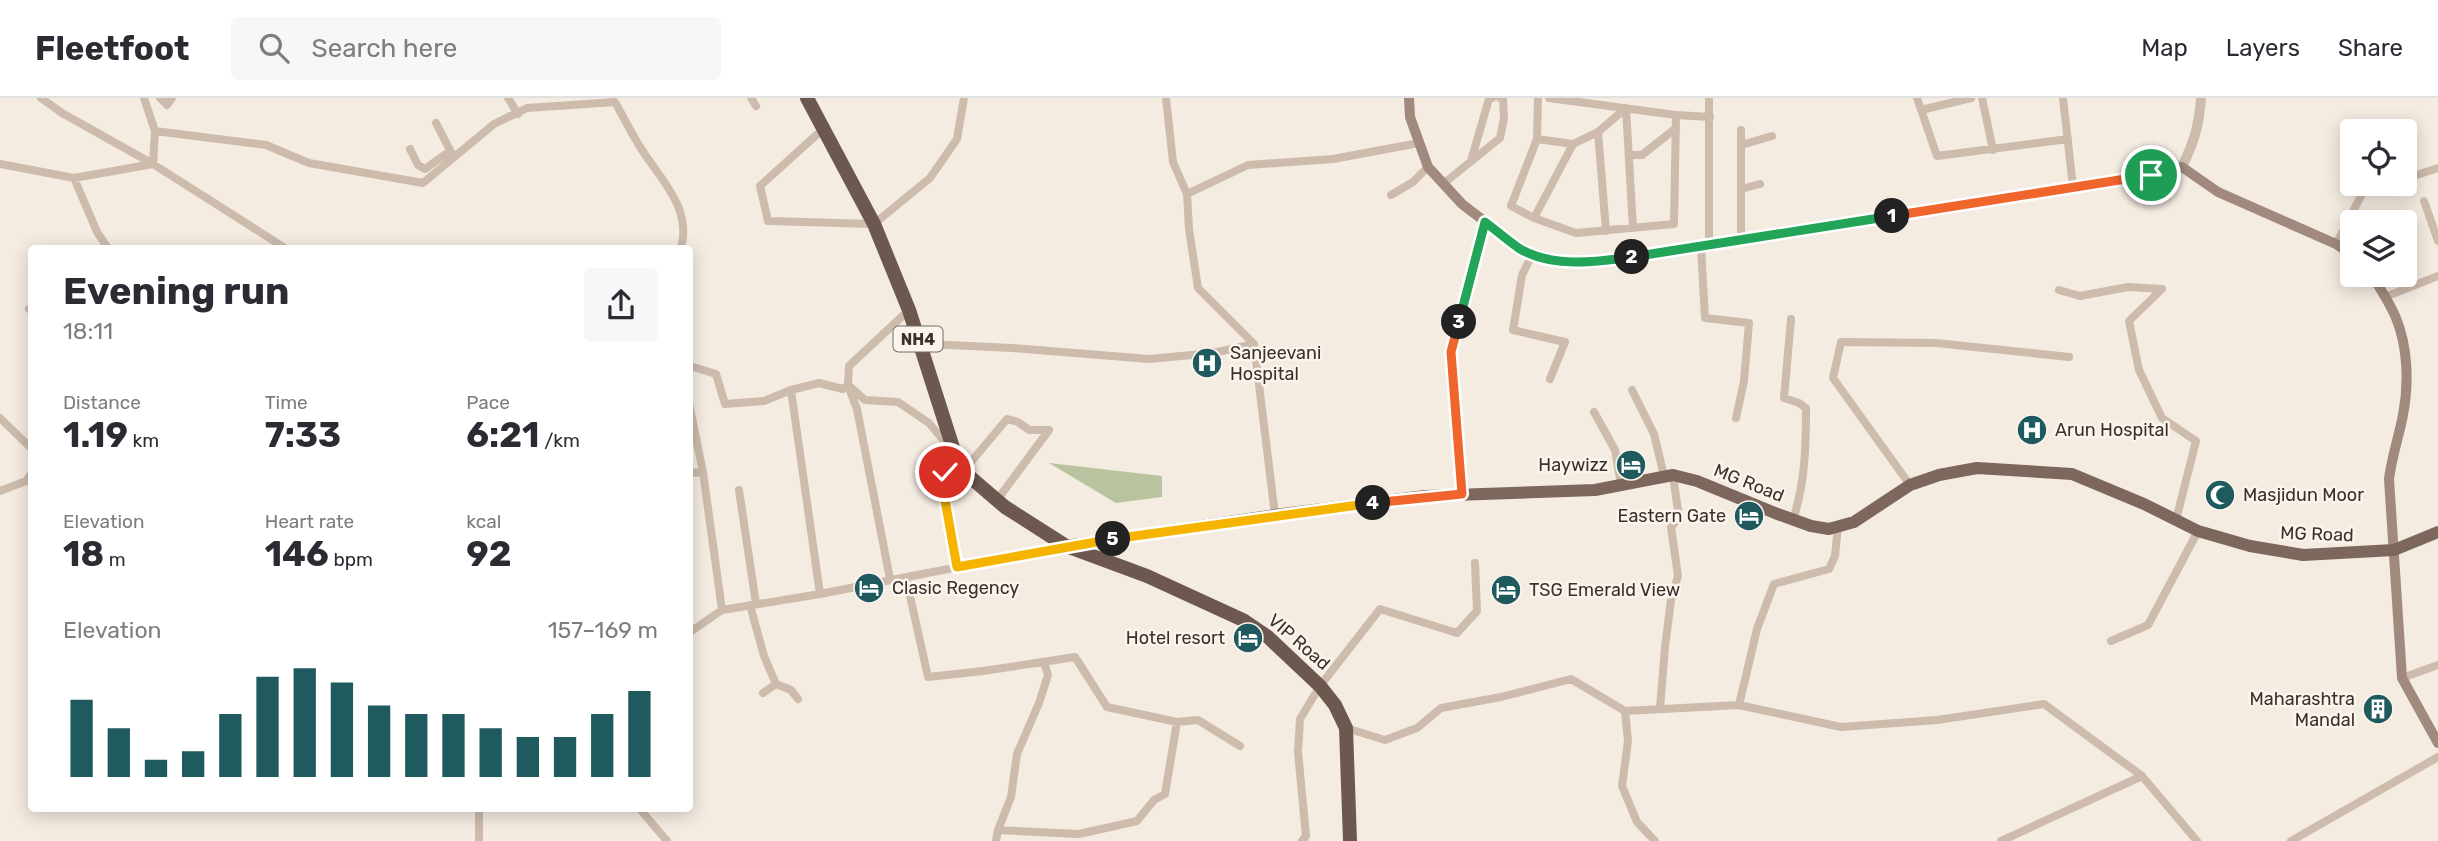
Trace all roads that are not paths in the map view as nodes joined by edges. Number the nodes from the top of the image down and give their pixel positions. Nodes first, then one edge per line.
1 (41, 98) edge
2 (144, 98) edge
3 (160, 98) edge
4 (172, 98) edge
5 (508, 98) edge
6 (807, 98) edge
7 (964, 98) edge
8 (1166, 98) edge
9 (1409, 98) edge
10 (1492, 98) edge
11 (1500, 98) edge
12 (1538, 98) edge
13 (1549, 98) edge
14 (1709, 98) edge
15 (1917, 98) edge
16 (1971, 98) edge
17 (1982, 98) edge
18 (2063, 98) edge
19 (2201, 98) edge
20 (616, 99) edge
21 (1626, 108) junction
22 (1921, 110) junction
23 (518, 114) junction
24 (1676, 115) junction
25 (1710, 117) junction
26 (436, 123) dead end
27 (1675, 128) junction
28 (823, 129) junction
29 (1741, 130) dead end
30 (155, 131) junction
31 (1598, 132) junction
32 (1772, 136) dead end
33 (1537, 139) junction
34 (2068, 139) junction
35 (1419, 143) junction
36 (1573, 144) junction
37 (1741, 145) junction
38 (410, 149) dead end
39 (1993, 150) junction
40 (452, 154) junction
41 (1629, 155) junction
42 (1471, 161) junction
43 (0, 164) edge
44 (153, 164) junction
45 (1428, 167) junction
46 (2182, 167) junction
47 (2438, 169) edge
48 (2417, 175) edge
49 (74, 178) junction
50 (1443, 184) junction
51 (1760, 184) dead end
52 (2073, 187) junction
53 (1741, 188) junction
54 (1186, 194) junction
55 (1391, 195) dead end
56 (2361, 196) edge
57 (2424, 201) dead end
58 (1534, 218) junction
59 (1485, 222) junction
60 (874, 224) junction
61 (1633, 228) junction
62 (1606, 231) junction
63 (97, 232) junction
64 (1741, 240) junction
65 (2438, 241) edge
66 (2336, 244) junction
67 (99, 245) edge
68 (106, 245) edge
69 (280, 245) edge
70 (681, 245) edge
71 (1705, 246) junction
72 (2340, 247) edge
73 (1533, 253) junction
74 (2438, 276) edge
75 (2379, 287) edge
76 (2059, 290) dead end
77 (2385, 297) junction
78 (909, 310) junction
79 (1791, 318) dead end
80 (1254, 344) junction
81 (2069, 357) dead end
82 (693, 367) edge
83 (1550, 379) dead end
84 (848, 385) junction
85 (791, 390) junction
86 (1632, 390) dead end
87 (1594, 412) dead end
88 (0, 418) edge
89 (1736, 418) dead end
90 (693, 423) edge
91 (28, 445) edge
92 (955, 454) junction
93 (965, 468) junction
94 (703, 472) junction
95 (693, 473) edge
96 (1669, 476) junction
97 (28, 478) edge
98 (1621, 484) junction
99 (1910, 485) junction
100 (739, 490) dead end
101 (0, 491) edge
102 (1462, 494) junction
103 (997, 500) junction
104 (1275, 515) junction
105 (1793, 520) junction
106 (2176, 520) junction
107 (1838, 526) junction
108 (2198, 531) junction
109 (2438, 532) edge
110 (1066, 546) junction
111 (2394, 550) junction
112 (1475, 563) dead end
113 (957, 567) junction
114 (906, 578) junction
115 (890, 579) junction
116 (820, 594) junction
117 (753, 605) junction
118 (722, 610) junction
119 (693, 630) edge
120 (2111, 641) dead end
121 (1044, 662) junction
122 (2438, 665) edge
123 (2402, 678) junction
124 (776, 684) junction
125 (1320, 686) junction
126 (763, 694) dead end
127 (798, 699) dead end
128 (1738, 705) junction
129 (1660, 708) junction
130 (1625, 711) junction
131 (1177, 722) junction
132 (1346, 728) junction
133 (2438, 743) edge
134 (1240, 746) dead end
135 (2438, 757) edge
136 (2142, 776) junction
137 (479, 812) edge
138 (642, 812) edge
139 (999, 830) junction
140 (479, 841) edge
141 (667, 841) edge
142 (996, 841) edge
143 (1302, 841) edge
144 (1350, 841) edge
145 (1655, 841) edge
146 (2001, 841) edge
147 (2197, 841) edge
148 (2291, 841) edge

1 - 44 street
2 - 30 street
3 - 4 street
5 - 23 street
6 - 28 highway, NH4
7 - 60 street
8 - 54 street
9 - 35 main road
10 - 42 street
11 - 42 street
12 - 33 street
13 - 21 street
14 - 25 street
15 - 22 street
16 - 22 street
17 - 39 street
18 - 34 street
19 - 46 street
20 - 23 street
20 - 70 street
21 - 24 street
21 - 31 street
21 - 41 street
22 - 39 street
23 - 40 street
24 - 25 street
24 - 27 street
25 - 71 street
26 - 40 street
27 - 41 street
27 - 61 street
28 - 60 highway, NH4
28 - 60 street
29 - 37 street
30 - 40 street
30 - 44 street
31 - 36 street
31 - 62 street
32 - 37 street
33 - 36 street
33 - 58 street
34 - 39 street
34 - 52 street
35 - 45 main road
35 - 54 street
36 - 58 street
37 - 53 street
38 - 40 street
41 - 61 street
42 - 50 street
43 - 49 street
44 - 49 street
44 - 69 street
45 - 50 main road
45 - 55 street
46 - 52 main road
46 - 66 main road
47 - 48 street
49 - 63 street
50 - 59 main road
51 - 53 street
52 - 64 main road
53 - 64 street
54 - 80 street
56 - 66 street
57 - 65 street
58 - 62 street
59 - 73 main road
59 - 102 street
60 - 78 highway, NH4
61 - 62 street
63 - 67 street
63 - 68 street
64 - 71 main road
66 - 72 main road
71 - 73 main road
71 - 89 street
73 - 83 street
74 - 77 street
75 - 77 main road
76 - 106 street
77 - 111 main road
78 - 80 street
78 - 84 street
78 - 92 highway, NH4
79 - 105 street
80 - 104 street
81 - 99 street
82 - 85 street
84 - 85 street
84 - 92 street
84 - 115 street
85 - 116 street
86 - 96 street
87 - 98 street
88 - 91 street
90 - 94 street
92 - 93 highway, NH4
92 - 113 street
93 - 103 highway, NH4
93 - 103 street
94 - 95 street
94 - 118 street
96 - 98 main road, MG Road
96 - 105 main road, MG Road
96 - 129 street
97 - 101 street
98 - 102 main road, MG Road
99 - 106 main road, MG Road
99 - 107 main road, MG Road
100 - 117 street
102 - 104 main road, MG Road
103 - 110 highway, NH4
104 - 110 main road, MG Road
105 - 107 main road, MG Road
106 - 108 main road, MG Road
107 - 128 street
108 - 111 main road, MG Road
108 - 120 street
109 - 111 main road, MG Road
110 - 113 street
110 - 125 highway, VIP Road / NH4
111 - 123 main road
112 - 125 street
113 - 114 street
114 - 115 street
114 - 121 street
115 - 116 street
116 - 117 street
117 - 118 street
117 - 124 street
118 - 119 street
121 - 131 street
121 - 139 street
122 - 123 street
123 - 133 main road
124 - 126 street
124 - 127 street
125 - 132 highway, VIP Road / NH4
125 - 143 street
128 - 129 street
128 - 136 street
129 - 130 street
130 - 132 street
130 - 145 street
131 - 134 street
131 - 139 street
132 - 144 highway, VIP Road / NH4
135 - 148 street
136 - 146 street
136 - 147 street
137 - 140 street
138 - 141 street
139 - 142 street

